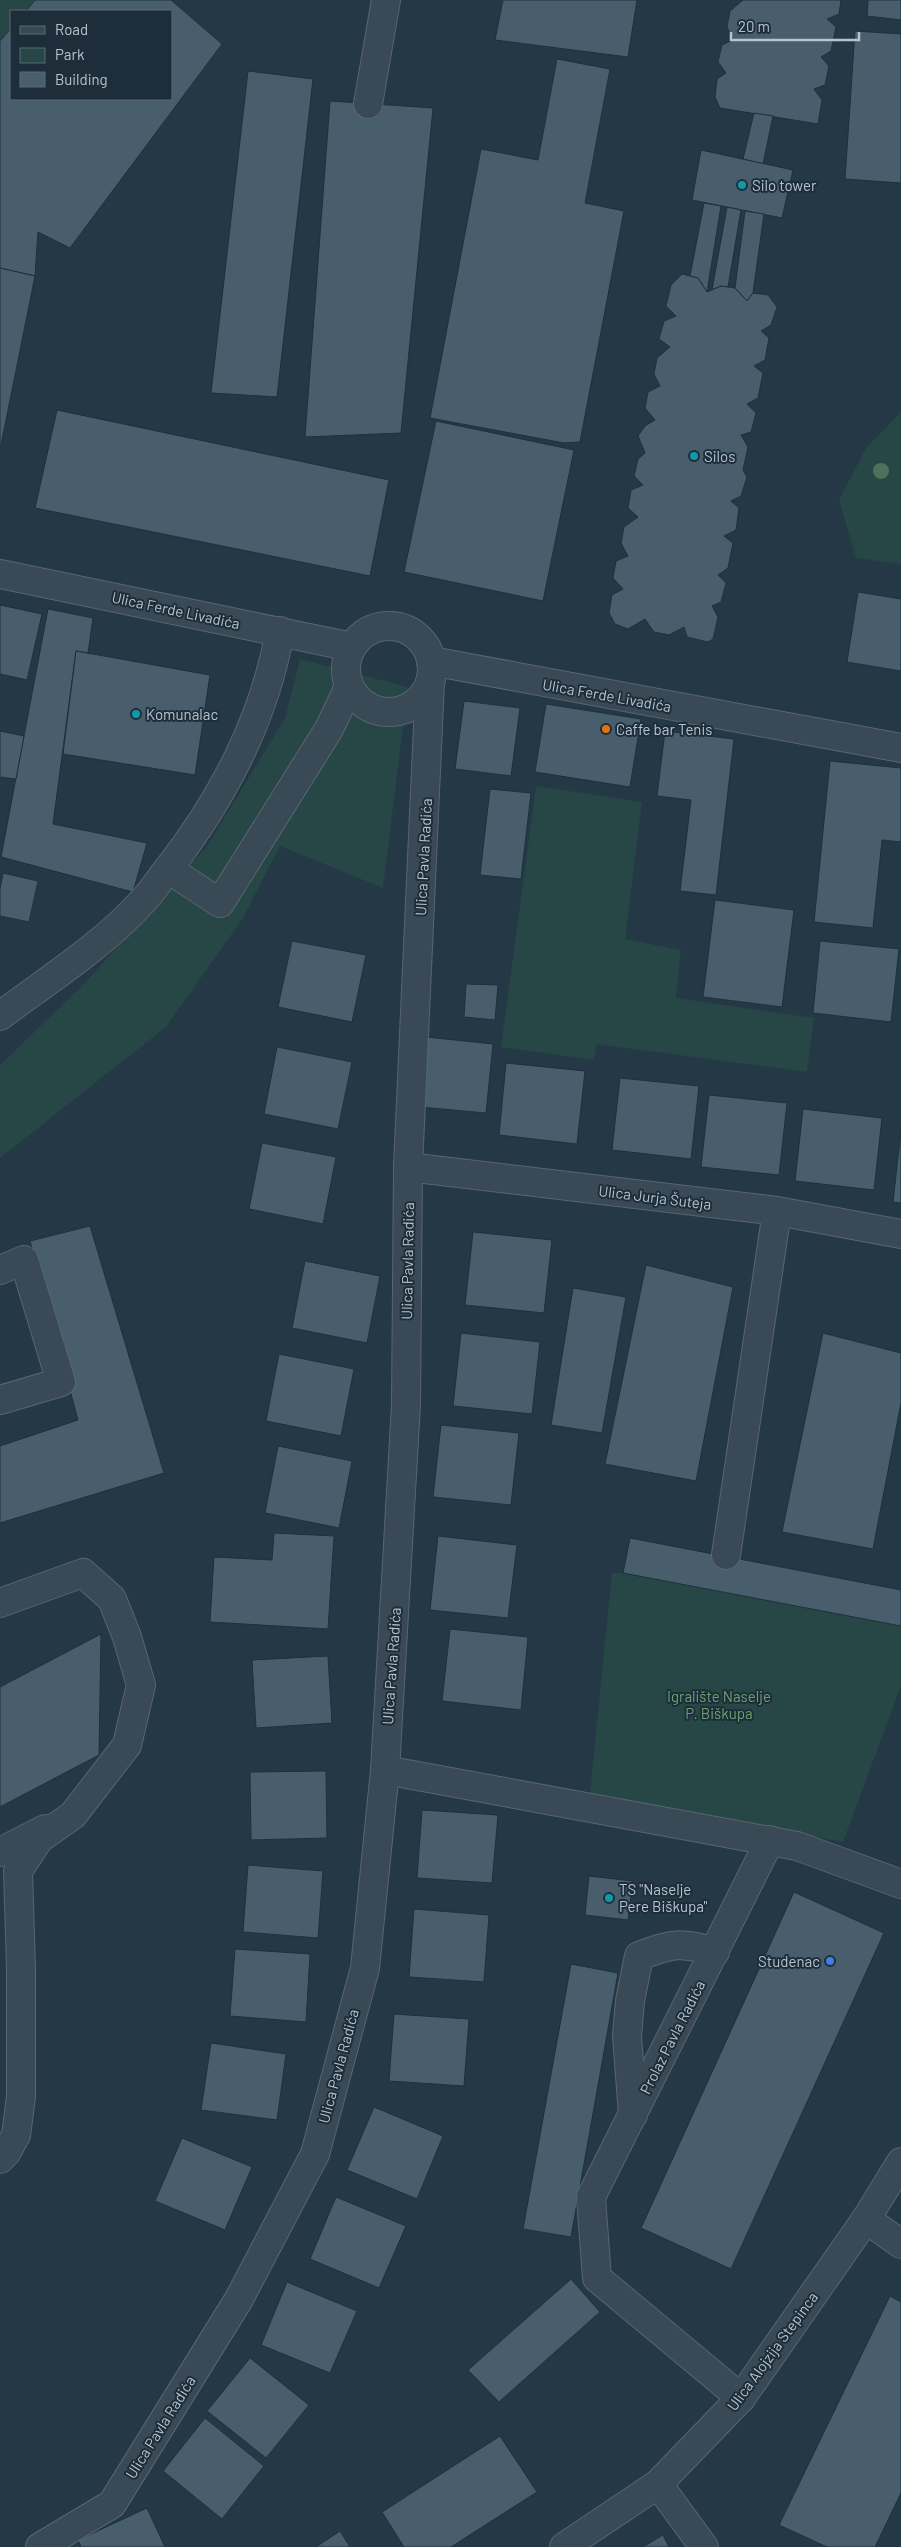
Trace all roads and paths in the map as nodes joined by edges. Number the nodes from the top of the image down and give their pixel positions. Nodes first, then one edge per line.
1 (386, 0) edge
2 (368, 104) dead end
3 (0, 574) edge
4 (280, 631) junction
5 (352, 647) junction
6 (431, 671) junction
7 (349, 686) junction
8 (901, 748) edge
9 (168, 869) junction
10 (0, 1016) edge
11 (408, 1168) junction
12 (777, 1211) junction
13 (901, 1234) edge
14 (0, 1270) edge
15 (0, 1400) edge
16 (726, 1555) dead end
17 (0, 1604) edge
18 (385, 1770) junction
19 (72, 1815) junction
20 (770, 1840) junction
21 (0, 1852) edge
22 (901, 1884) edge
23 (715, 1952) junction
24 (633, 2115) junction
25 (0, 2158) edge
26 (901, 2162) edge
27 (866, 2219) junction
28 (901, 2244) edge
29 (741, 2398) junction
30 (658, 2484) junction
31 (40, 2547) edge
32 (564, 2547) edge
33 (704, 2547) edge

1 - 2 street
3 - 4 street, Ulica Ferde Livadića
4 - 5 street, Ulica Ferde Livadića
4 - 9 street
5 - 6 street
5 - 7 street
6 - 7 street
6 - 8 street, Ulica Ferde Livadića
6 - 11 street, Ulica Pavla Radića
7 - 9 street
9 - 10 street
11 - 12 street, Ulica Jurja Šuteja
11 - 18 street, Ulica Pavla Radića
12 - 13 street, Ulica Jurja Šuteja
12 - 16 street
14 - 15 street
17 - 19 street
18 - 20 street
18 - 31 street, Ulica Pavla Radića
19 - 21 street
19 - 25 street
20 - 22 street
20 - 23 street, Prolaz Pavla Radića
23 - 24 street, Prolaz Pavla Radića
23 - 24 street
24 - 29 street, Prolaz Pavla Radića
26 - 27 street, Ulica Alojzija Stepinca
27 - 28 street
27 - 29 street, Ulica Alojzija Stepinca
29 - 30 street, Ulica Alojzija Stepinca
30 - 32 street, Ulica Alojzija Stepinca
30 - 33 street

